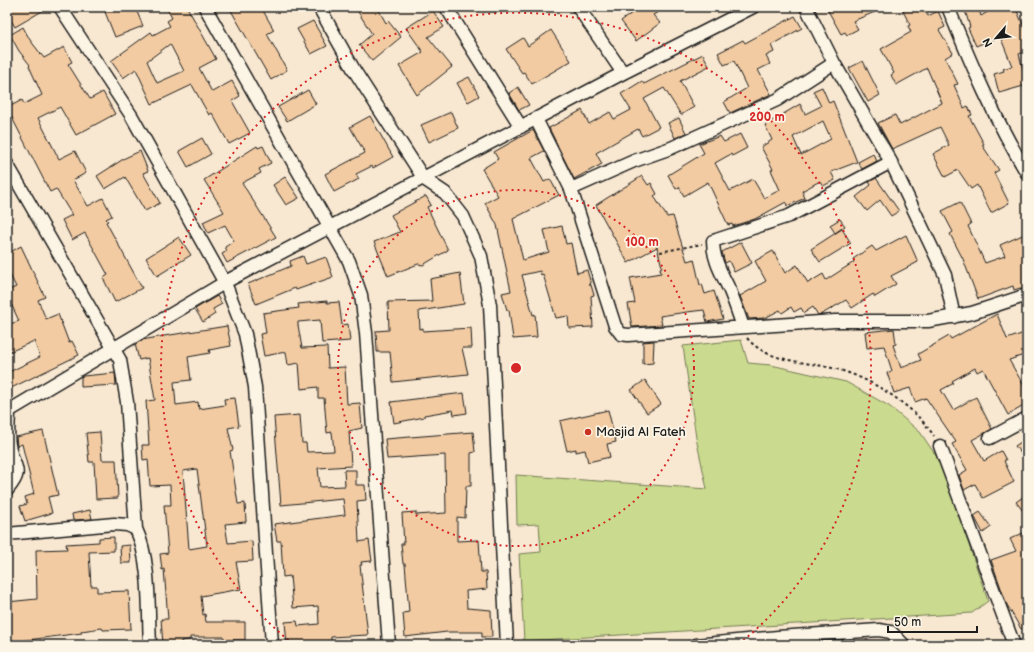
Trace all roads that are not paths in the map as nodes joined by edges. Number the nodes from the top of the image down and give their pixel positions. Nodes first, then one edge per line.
1 (60, 7) edge
2 (205, 7) edge
3 (319, 7) edge
4 (446, 7) edge
5 (578, 7) edge
6 (752, 7) edge
7 (806, 7) edge
8 (948, 7) edge
9 (834, 63) junction
10 (623, 73) junction
11 (536, 119) junction
12 (521, 128) junction
13 (891, 162) junction
14 (7, 164) edge
15 (1027, 173) edge
16 (424, 178) junction
17 (571, 189) junction
18 (329, 228) junction
19 (225, 283) junction
20 (1027, 295) edge
21 (954, 317) junction
22 (743, 327) junction
23 (113, 349) junction
24 (8, 412) edge
25 (1027, 418) edge
26 (990, 438) dead end
27 (940, 446) road end
28 (7, 490) edge
29 (136, 529) junction
30 (7, 534) edge
31 (779, 641) edge
32 (150, 645) edge
33 (272, 645) edge
34 (389, 645) edge
35 (507, 645) edge
36 (696, 645) edge
37 (904, 645) edge
38 (1014, 645) edge

1 - 19 street
2 - 18 street
3 - 16 street
4 - 12 street
5 - 10 street
6 - 10 street
7 - 9 street
8 - 15 street
9 - 13 street
9 - 17 street
10 - 11 street
11 - 12 street
11 - 17 street
12 - 16 street
13 - 21 street
13 - 22 street
14 - 23 street
16 - 18 street
16 - 35 street
17 - 22 street
18 - 19 street
18 - 34 street
19 - 23 street
19 - 33 street
20 - 21 street
21 - 22 street
23 - 24 street
23 - 29 street
24 - 28 street
25 - 26 street
27 - 38 street
29 - 30 street
29 - 32 street
31 - 36 street
31 - 37 street

